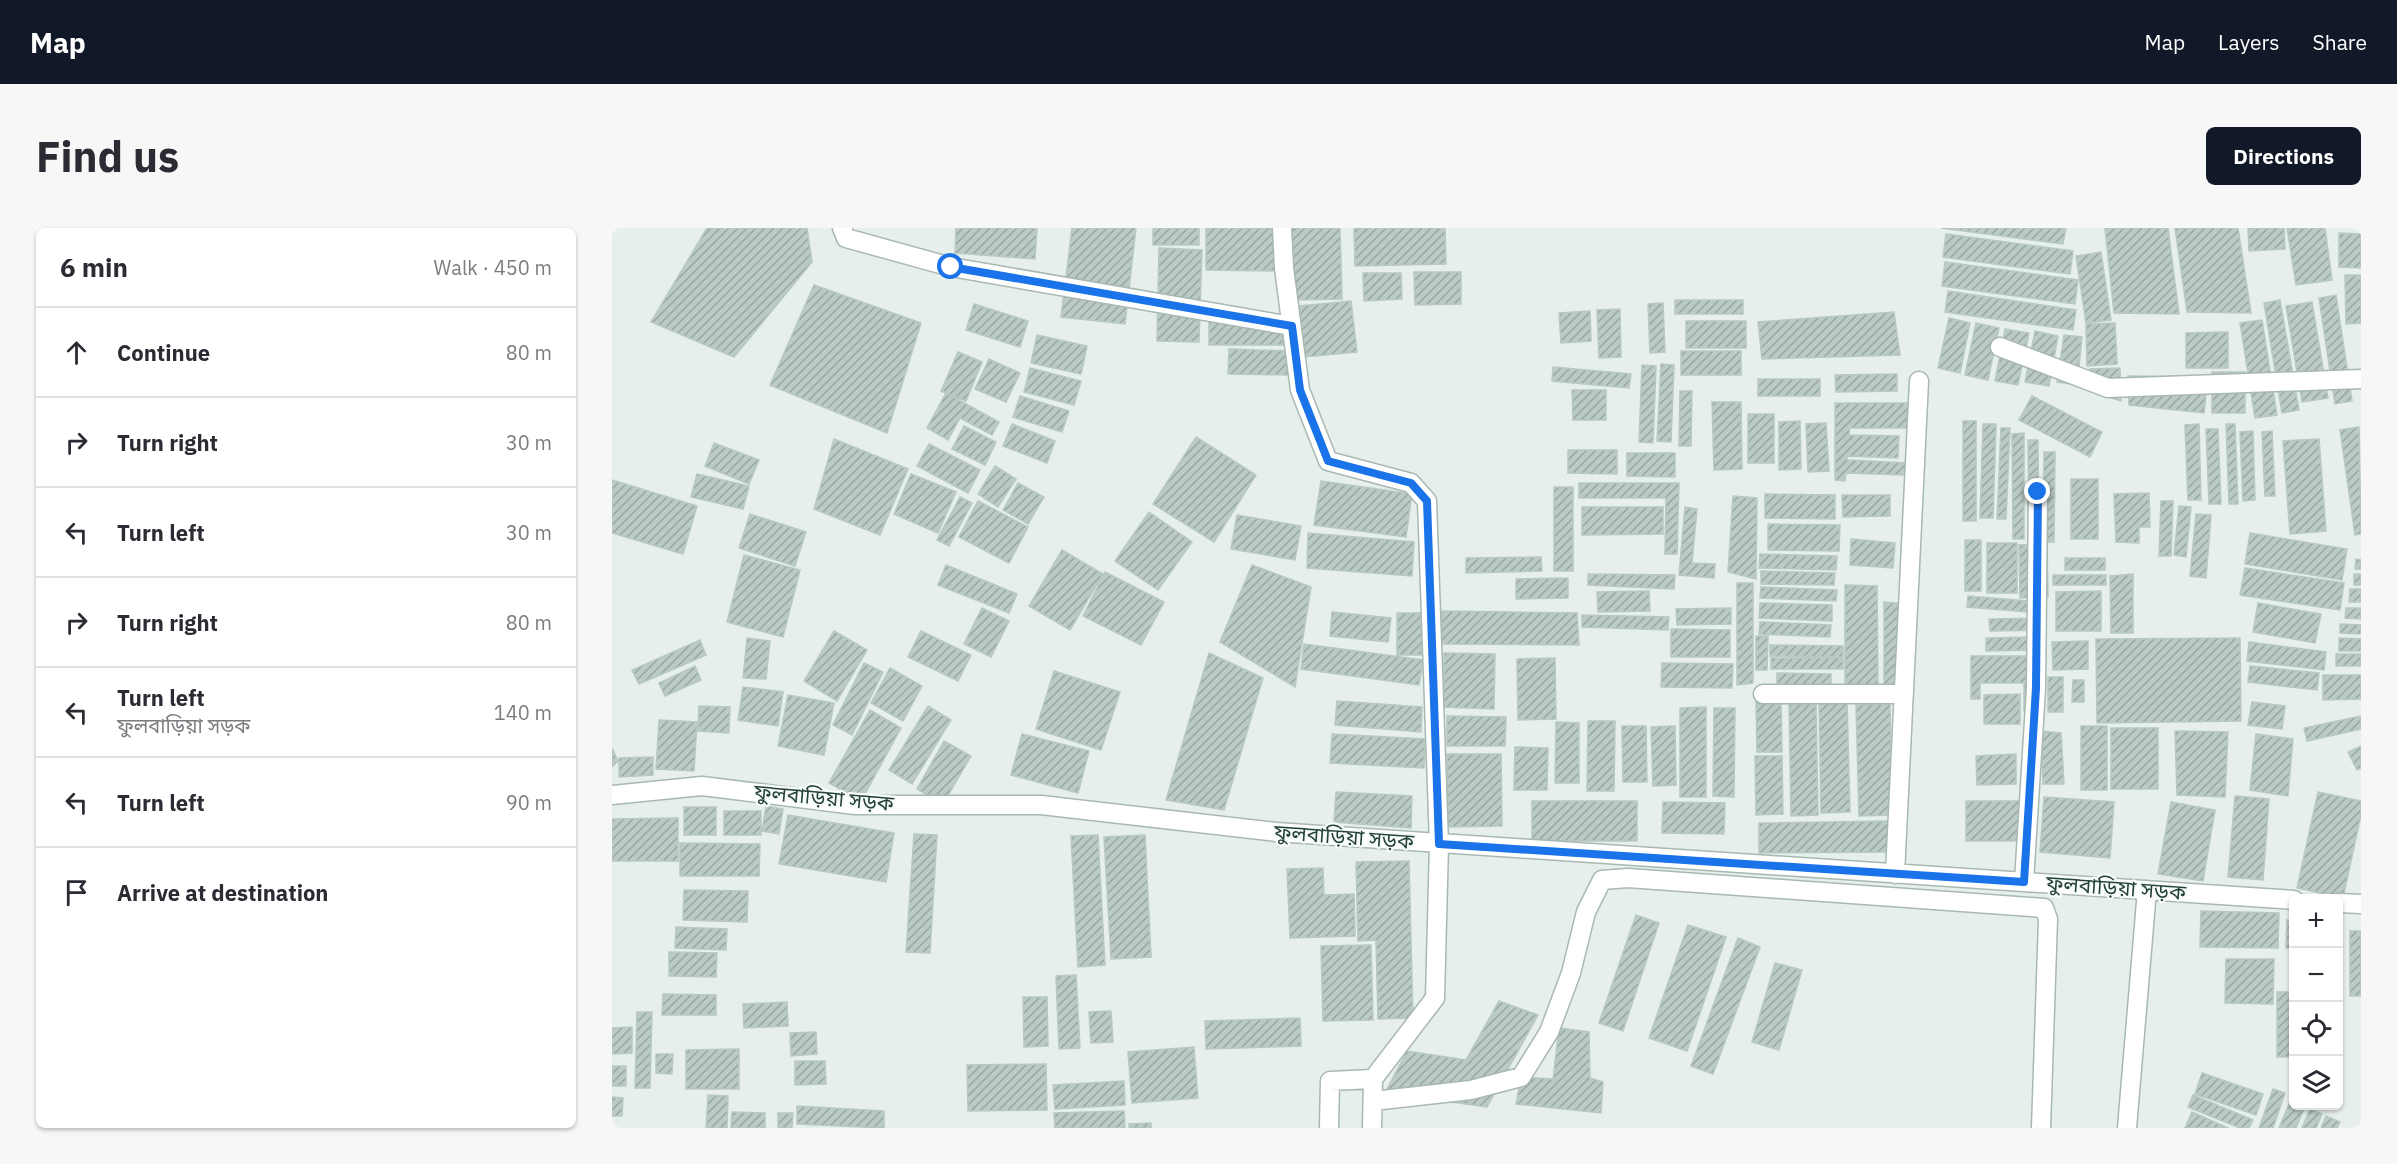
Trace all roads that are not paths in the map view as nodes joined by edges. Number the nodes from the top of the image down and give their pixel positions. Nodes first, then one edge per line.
1 (842, 228) edge
2 (1282, 228) edge
3 (1292, 326) junction
4 (2000, 347) dead end
5 (2361, 379) edge
6 (1918, 381) dead end
7 (2038, 492) dead end
8 (1763, 694) dead end
9 (1904, 694) junction
10 (612, 795) edge
11 (1439, 844) junction
12 (1895, 874) junction
13 (2024, 882) junction
14 (2146, 890) junction
15 (2289, 900) edge
16 (2343, 903) edge
17 (2361, 904) edge
18 (1373, 1079) junction
19 (1372, 1101) junction
20 (1329, 1128) edge
21 (1372, 1128) edge
22 (2041, 1128) edge
23 (2127, 1128) edge

1 - 3 street
2 - 3 street
3 - 11 street
4 - 5 street
6 - 9 street
7 - 13 street
8 - 9 street
9 - 12 street
10 - 11 street, ফুলবাড়িয়া সড়ক
11 - 12 street, ফুলবাড়িয়া সড়ক
11 - 18 street
12 - 13 street, ফুলবাড়িয়া সড়ক
13 - 14 street, ফুলবাড়িয়া সড়ক
14 - 15 street, ফুলবাড়িয়া সড়ক
14 - 23 street
16 - 17 street
18 - 19 street
18 - 20 street
19 - 21 street
19 - 22 street

